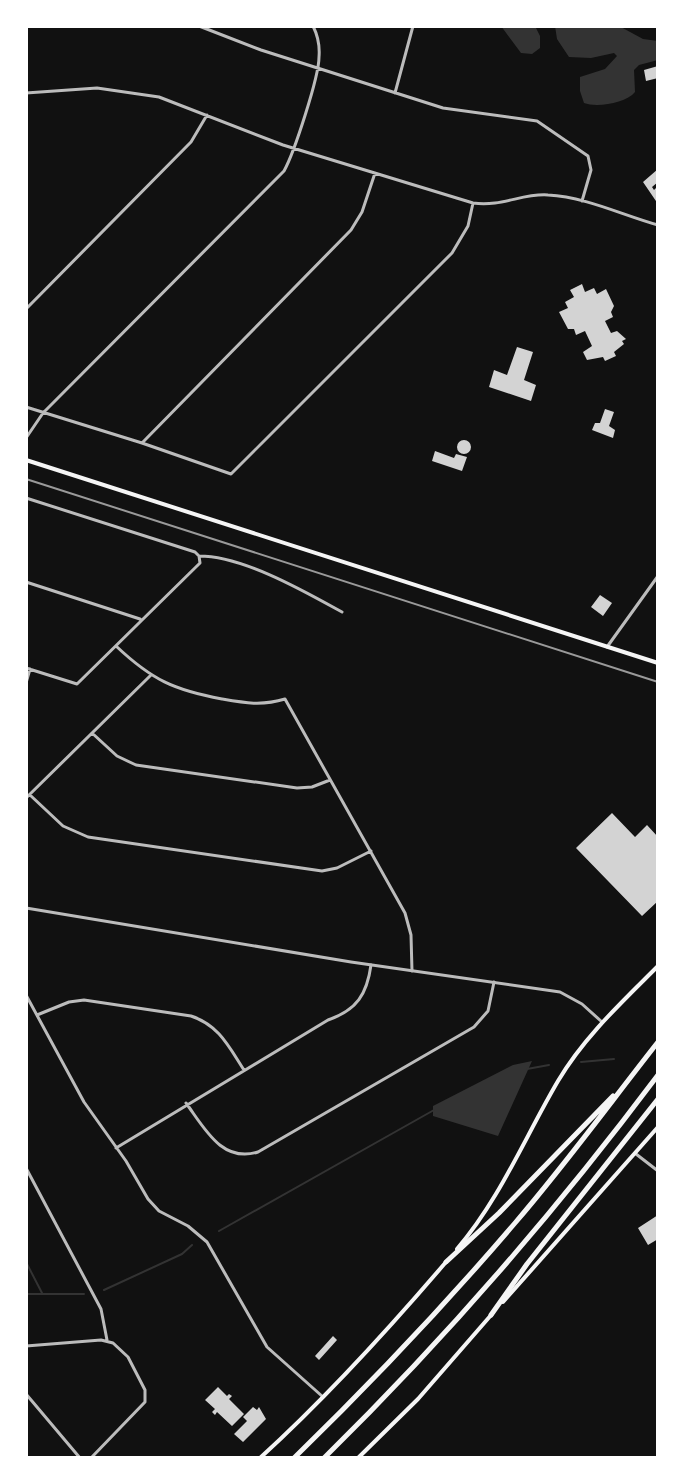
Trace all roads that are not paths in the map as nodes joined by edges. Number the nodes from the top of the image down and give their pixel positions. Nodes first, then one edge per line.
1 (199, 26) edge
2 (313, 26) edge
3 (413, 26) edge
4 (318, 69) junction
5 (26, 93) edge
6 (395, 93) junction
7 (207, 115) junction
8 (294, 148) junction
9 (375, 173) junction
10 (582, 201) junction
11 (473, 203) junction
12 (658, 225) edge
13 (26, 309) edge
14 (26, 407) edge
15 (43, 413) junction
16 (26, 438) edge
17 (142, 443) junction
18 (26, 460) edge
19 (26, 498) edge
20 (199, 556) junction
21 (658, 576) edge
22 (26, 582) edge
23 (342, 612) dead end
24 (142, 620) junction
25 (116, 646) junction
26 (607, 647) junction
27 (658, 663) edge
28 (28, 669) edge
29 (151, 675) junction
30 (26, 683) edge
31 (92, 733) junction
32 (331, 779) junction
33 (28, 796) edge
34 (371, 851) junction
35 (26, 908) edge
36 (371, 965) junction
37 (658, 966) edge
38 (412, 971) junction
39 (494, 982) junction
40 (26, 995) edge
41 (37, 1015) junction
42 (602, 1022) junction
43 (658, 1042) edge
44 (244, 1070) junction
45 (658, 1078) edge
46 (623, 1087) junction
47 (658, 1099) edge
48 (186, 1103) junction
49 (658, 1127) edge
50 (116, 1148) junction
51 (636, 1154) junction
52 (26, 1168) edge
53 (658, 1171) edge
54 (446, 1262) junction
55 (491, 1315) junction
56 (107, 1340) junction
57 (26, 1346) edge
58 (26, 1394) edge
59 (324, 1398) junction
60 (80, 1458) edge
61 (91, 1458) edge
62 (260, 1458) edge
63 (294, 1458) edge
64 (324, 1458) edge
65 (358, 1458) edge

1 - 4 street
2 - 4 street
3 - 6 street
4 - 6 street
4 - 8 street
5 - 7 street
6 - 10 street
7 - 8 street
7 - 13 street
8 - 9 street
8 - 15 street
9 - 11 street
9 - 17 street
10 - 11 street
10 - 12 street
11 - 17 street
14 - 15 street
15 - 16 street
15 - 17 street
18 - 26 main road
19 - 20 street
20 - 23 street
20 - 24 street
21 - 26 street
22 - 24 street
24 - 25 street
25 - 28 street
25 - 29 street
26 - 27 main road
28 - 30 street
29 - 31 street
29 - 32 street
31 - 32 street
31 - 33 street
32 - 34 street
33 - 34 street
34 - 38 street
35 - 36 street
36 - 38 street
36 - 44 street
37 - 42 main road
38 - 39 street
39 - 42 street
39 - 48 street
40 - 41 street
41 - 44 street
41 - 50 street
42 - 54 main road
43 - 46 highway
44 - 48 street
45 - 64 highway
46 - 54 highway
46 - 63 highway
47 - 55 highway
48 - 50 street
49 - 51 main road
50 - 59 street
51 - 53 street
51 - 55 main road
52 - 56 street
54 - 59 main road
55 - 65 main road
56 - 57 street
56 - 61 street
58 - 60 street
59 - 62 main road

